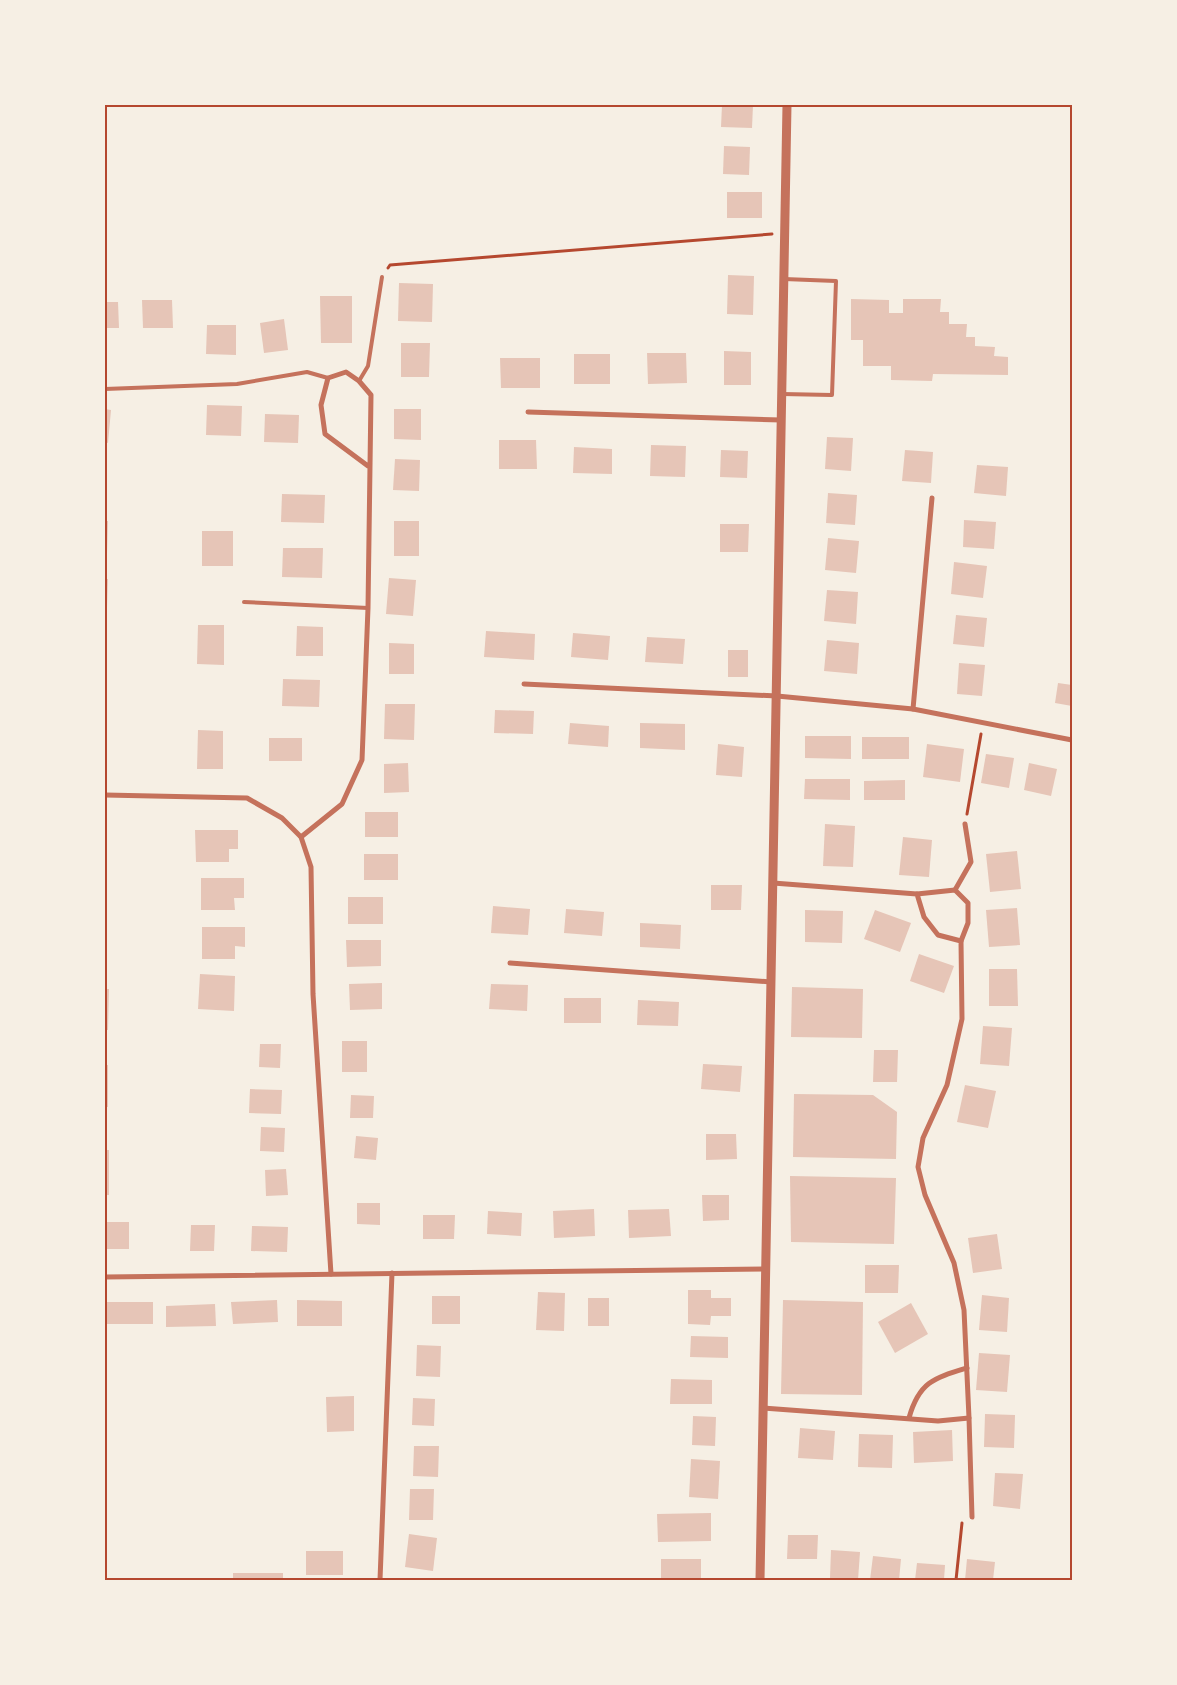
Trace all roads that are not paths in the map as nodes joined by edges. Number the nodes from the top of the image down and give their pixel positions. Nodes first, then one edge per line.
1 (787, 105) edge
2 (382, 277) road end
3 (784, 279) junction
4 (328, 378) junction
5 (359, 381) junction
6 (105, 390) edge
7 (782, 394) junction
8 (528, 412) dead end
9 (781, 420) junction
10 (368, 466) junction
11 (932, 498) dead end
12 (244, 602) dead end
13 (368, 608) junction
14 (524, 684) dead end
15 (777, 696) junction
16 (913, 709) junction
17 (1072, 740) edge
18 (105, 795) edge
19 (965, 824) road end
20 (301, 838) junction
21 (773, 883) junction
22 (955, 890) junction
23 (917, 894) junction
24 (961, 941) junction
25 (510, 963) dead end
26 (772, 982) junction
27 (766, 1269) junction
28 (392, 1273) junction
29 (332, 1274) junction
30 (105, 1277) edge
31 (967, 1368) junction
32 (763, 1408) junction
33 (909, 1418) junction
34 (969, 1418) junction
35 (972, 1517) road end
36 (380, 1580) edge
37 (760, 1580) edge

1 - 3 street
2 - 5 lane
3 - 7 street
3 - 7 lane
4 - 5 street
4 - 6 lane
4 - 10 street
5 - 10 street
7 - 9 street
8 - 9 street
9 - 15 street
10 - 13 street
11 - 16 street
12 - 13 lane
13 - 20 street
14 - 15 street
15 - 16 street
15 - 21 street
16 - 17 street
18 - 20 street
19 - 22 street
20 - 29 street
21 - 23 street
21 - 26 street
22 - 23 street
22 - 24 street
23 - 24 street
24 - 31 street
25 - 26 street
26 - 27 street
27 - 28 street
27 - 32 street
28 - 29 street
28 - 36 street
29 - 30 street
31 - 33 street
31 - 34 street
32 - 33 street
32 - 37 street
33 - 34 street
34 - 35 street

